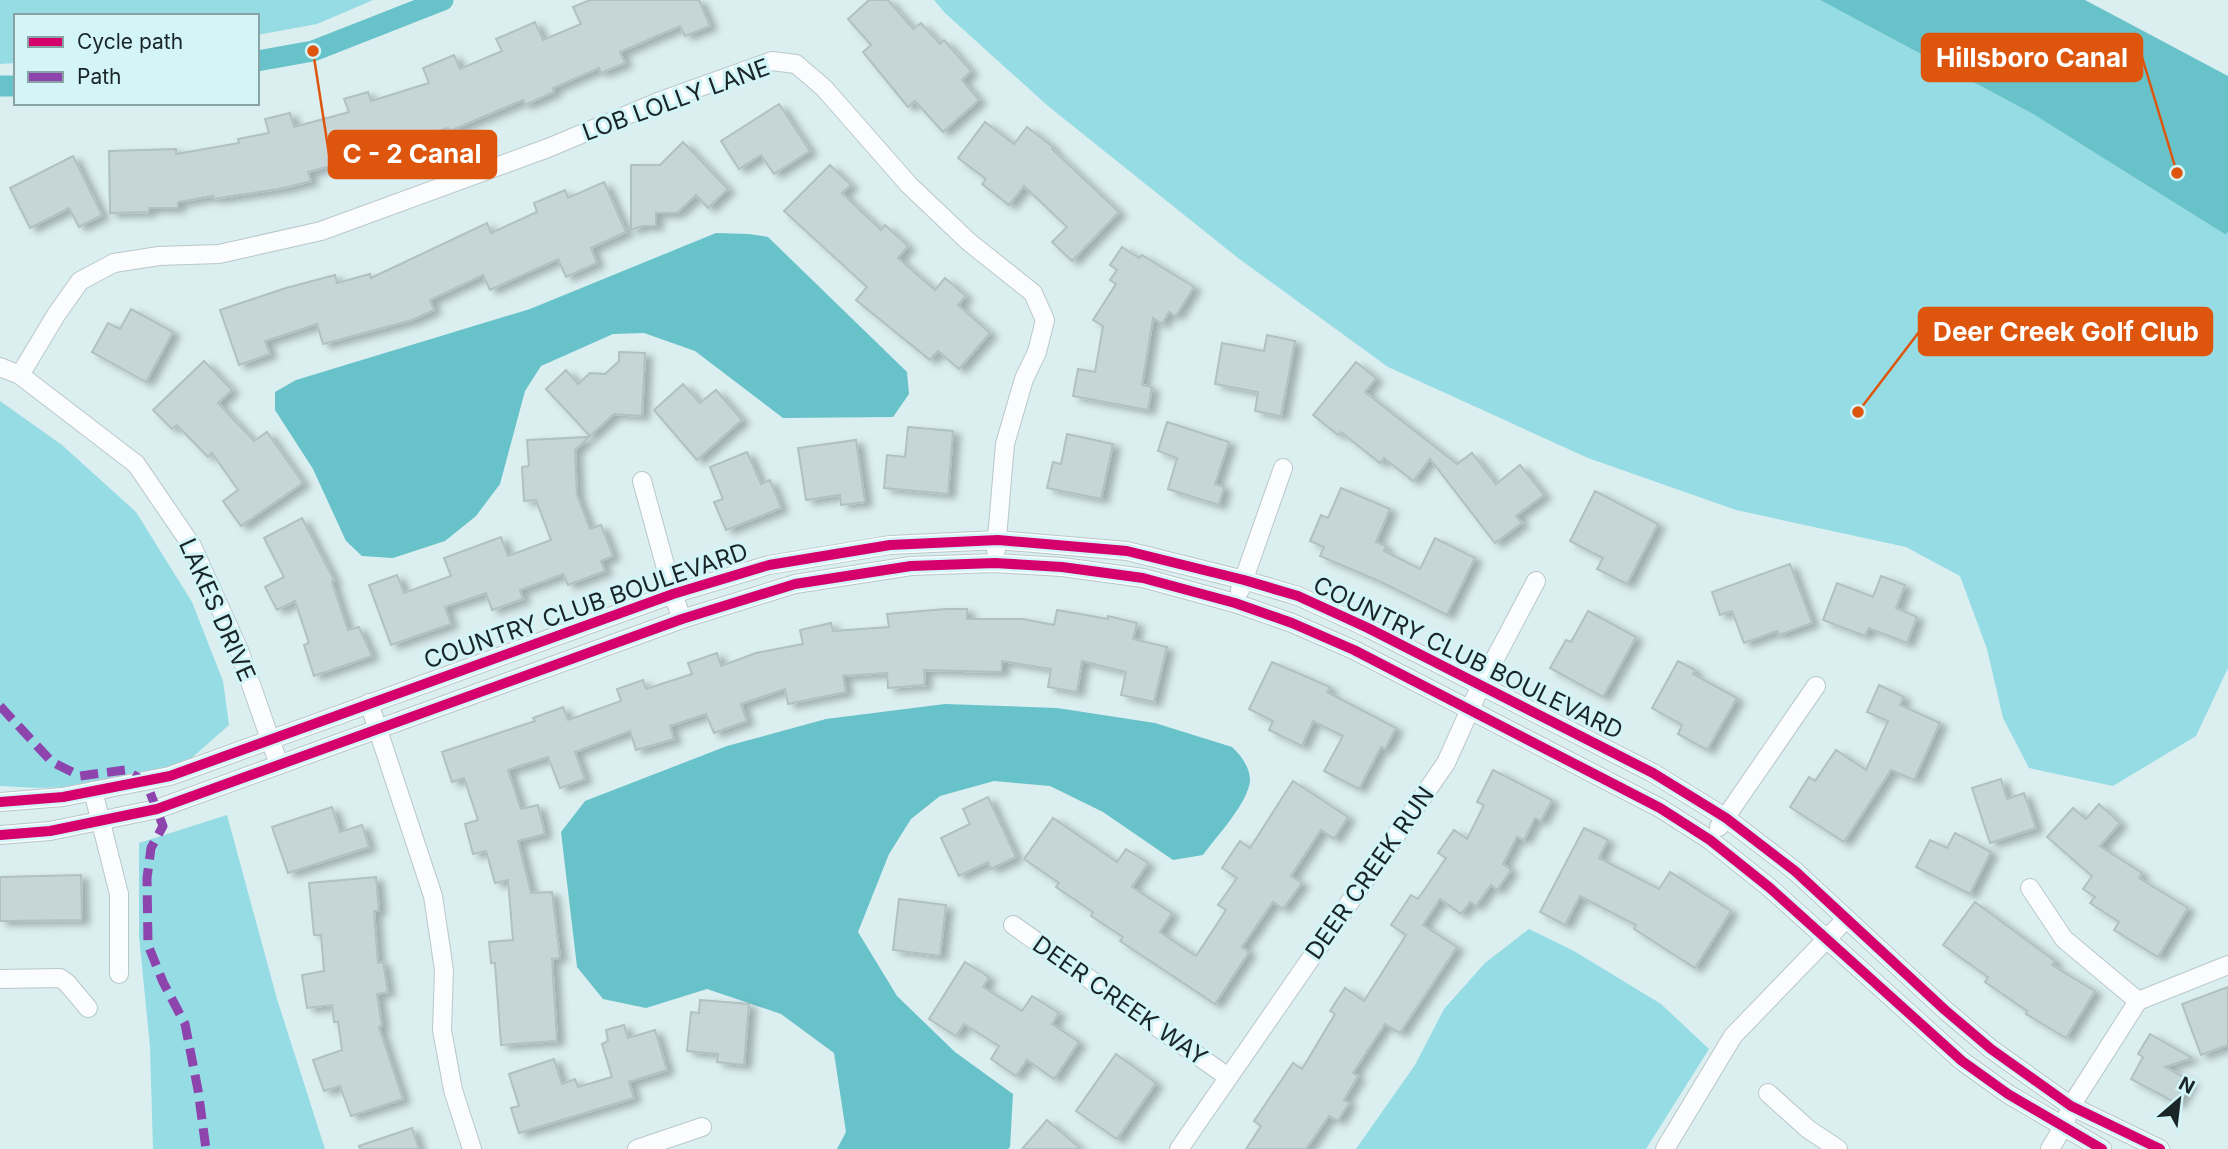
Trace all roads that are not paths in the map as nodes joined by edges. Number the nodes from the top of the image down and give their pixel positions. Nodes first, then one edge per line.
1 (0, 367) edge
2 (20, 375) junction
3 (1283, 468) dead end
4 (642, 481) dead end
5 (998, 540) junction
6 (995, 563) junction
7 (1244, 580) junction
8 (1535, 581) dead end
9 (673, 594) junction
10 (1235, 603) junction
11 (682, 619) junction
12 (1816, 685) dead end
13 (1480, 687) junction
14 (369, 703) junction
15 (1471, 709) junction
16 (378, 728) junction
17 (270, 741) junction
18 (279, 765) junction
19 (93, 791) junction
20 (0, 802) edge
21 (1726, 818) junction
22 (102, 822) junction
23 (0, 835) edge
24 (1710, 840) junction
25 (2030, 888) dead end
26 (1846, 919) junction
27 (1013, 925) dead end
28 (1827, 939) junction
29 (2228, 965) edge
30 (119, 974) dead end
31 (0, 979) edge
32 (2138, 1001) junction
33 (88, 1007) dead end
34 (1228, 1077) junction
35 (1768, 1094) dead end
36 (2071, 1105) junction
37 (702, 1126) dead end
38 (2063, 1127) junction
39 (472, 1149) edge
40 (637, 1149) edge
41 (1179, 1149) edge
42 (1665, 1149) edge
43 (1838, 1149) edge
44 (2050, 1149) edge
45 (2102, 1149) edge
46 (2160, 1149) edge

1 - 2 street, LAKES DRIVE
2 - 5 street, LOB LOLLY LANE
2 - 17 street, LAKES DRIVE
3 - 7 street
4 - 9 street
5 - 6 street, LOB LOLLY LANE
5 - 7 street, COUNTRY CLUB BOULEVARD
5 - 9 street, COUNTRY CLUB BOULEVARD
6 - 10 street, COUNTRY CLUB BOULEVARD
6 - 11 street, COUNTRY CLUB BOULEVARD
7 - 10 street
7 - 13 street, COUNTRY CLUB BOULEVARD
8 - 13 street, DEER CREEK RUN
9 - 11 street
9 - 14 street, COUNTRY CLUB BOULEVARD
10 - 15 street, COUNTRY CLUB BOULEVARD
11 - 16 street, COUNTRY CLUB BOULEVARD
12 - 21 street
13 - 15 street, DEER CREEK RUN
13 - 21 street, COUNTRY CLUB BOULEVARD
14 - 16 street
14 - 17 street, COUNTRY CLUB BOULEVARD
15 - 24 street, COUNTRY CLUB BOULEVARD
15 - 34 street, DEER CREEK RUN
16 - 18 street, COUNTRY CLUB BOULEVARD
16 - 39 street
17 - 18 street, LAKES DRIVE
17 - 19 street, COUNTRY CLUB BOULEVARD
18 - 22 street, COUNTRY CLUB BOULEVARD
19 - 20 street, COUNTRY CLUB BOULEVARD
19 - 22 street
21 - 24 street
21 - 26 street, COUNTRY CLUB BOULEVARD
22 - 23 street, COUNTRY CLUB BOULEVARD
22 - 30 street
24 - 28 street, COUNTRY CLUB BOULEVARD
25 - 32 street
26 - 28 street
26 - 36 street, COUNTRY CLUB BOULEVARD
27 - 34 street, DEER CREEK WAY
28 - 38 street, COUNTRY CLUB BOULEVARD
28 - 42 street
29 - 32 street
31 - 33 street
32 - 36 street
34 - 41 street, DEER CREEK RUN
35 - 43 street
36 - 38 street
36 - 46 street, COUNTRY CLUB BOULEVARD
37 - 40 street
38 - 44 street
38 - 45 street, COUNTRY CLUB BOULEVARD

